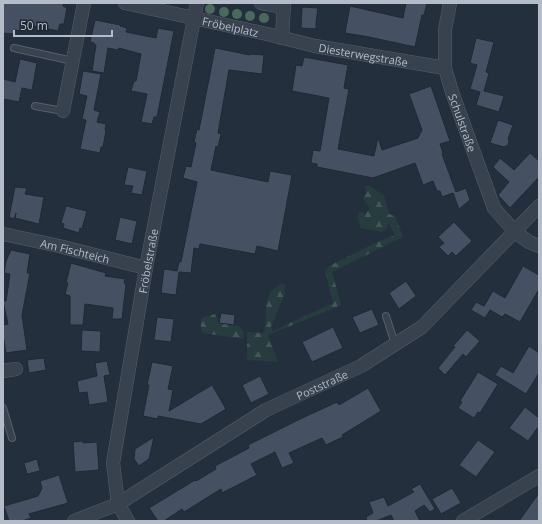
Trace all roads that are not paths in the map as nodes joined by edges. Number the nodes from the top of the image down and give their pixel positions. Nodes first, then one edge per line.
1 (84, 3) edge
2 (125, 3) edge
3 (197, 3) edge
4 (261, 3) edge
5 (450, 3) edge
6 (284, 5) edge
7 (194, 18) junction
8 (282, 38) junction
9 (14, 48) dead end
10 (73, 61) junction
11 (445, 68) junction
12 (35, 106) dead end
13 (63, 111) joint
14 (539, 206) edge
15 (515, 232) junction
16 (3, 234) edge
17 (539, 246) edge
18 (146, 268) junction
19 (386, 316) dead end
20 (395, 344) junction
21 (16, 369) dead end
22 (3, 372) edge
23 (3, 408) edge
24 (12, 438) dead end
25 (539, 476) edge
26 (118, 504) junction
27 (74, 521) edge
28 (128, 521) edge
29 (464, 521) edge

1 - 10 street
2 - 7 street
3 - 7 street, Fröbelplatz
4 - 6 street
5 - 11 street, Schulstraße
6 - 8 street
7 - 8 street, Fröbelplatz
7 - 18 street, Fröbelstraße
8 - 11 street, Diesterwegstraße
9 - 10 lane
10 - 13 street
11 - 15 street, Schulstraße
12 - 13 lane
14 - 15 street, Poststraße
15 - 17 street, Schulstraße
15 - 20 street, Poststraße
16 - 18 street, Am Fischteich
18 - 26 street, Fröbelstraße
19 - 20 lane
20 - 26 street, Poststraße
21 - 22 street
23 - 24 lane
25 - 29 street
26 - 27 street, Poststraße
26 - 28 street

